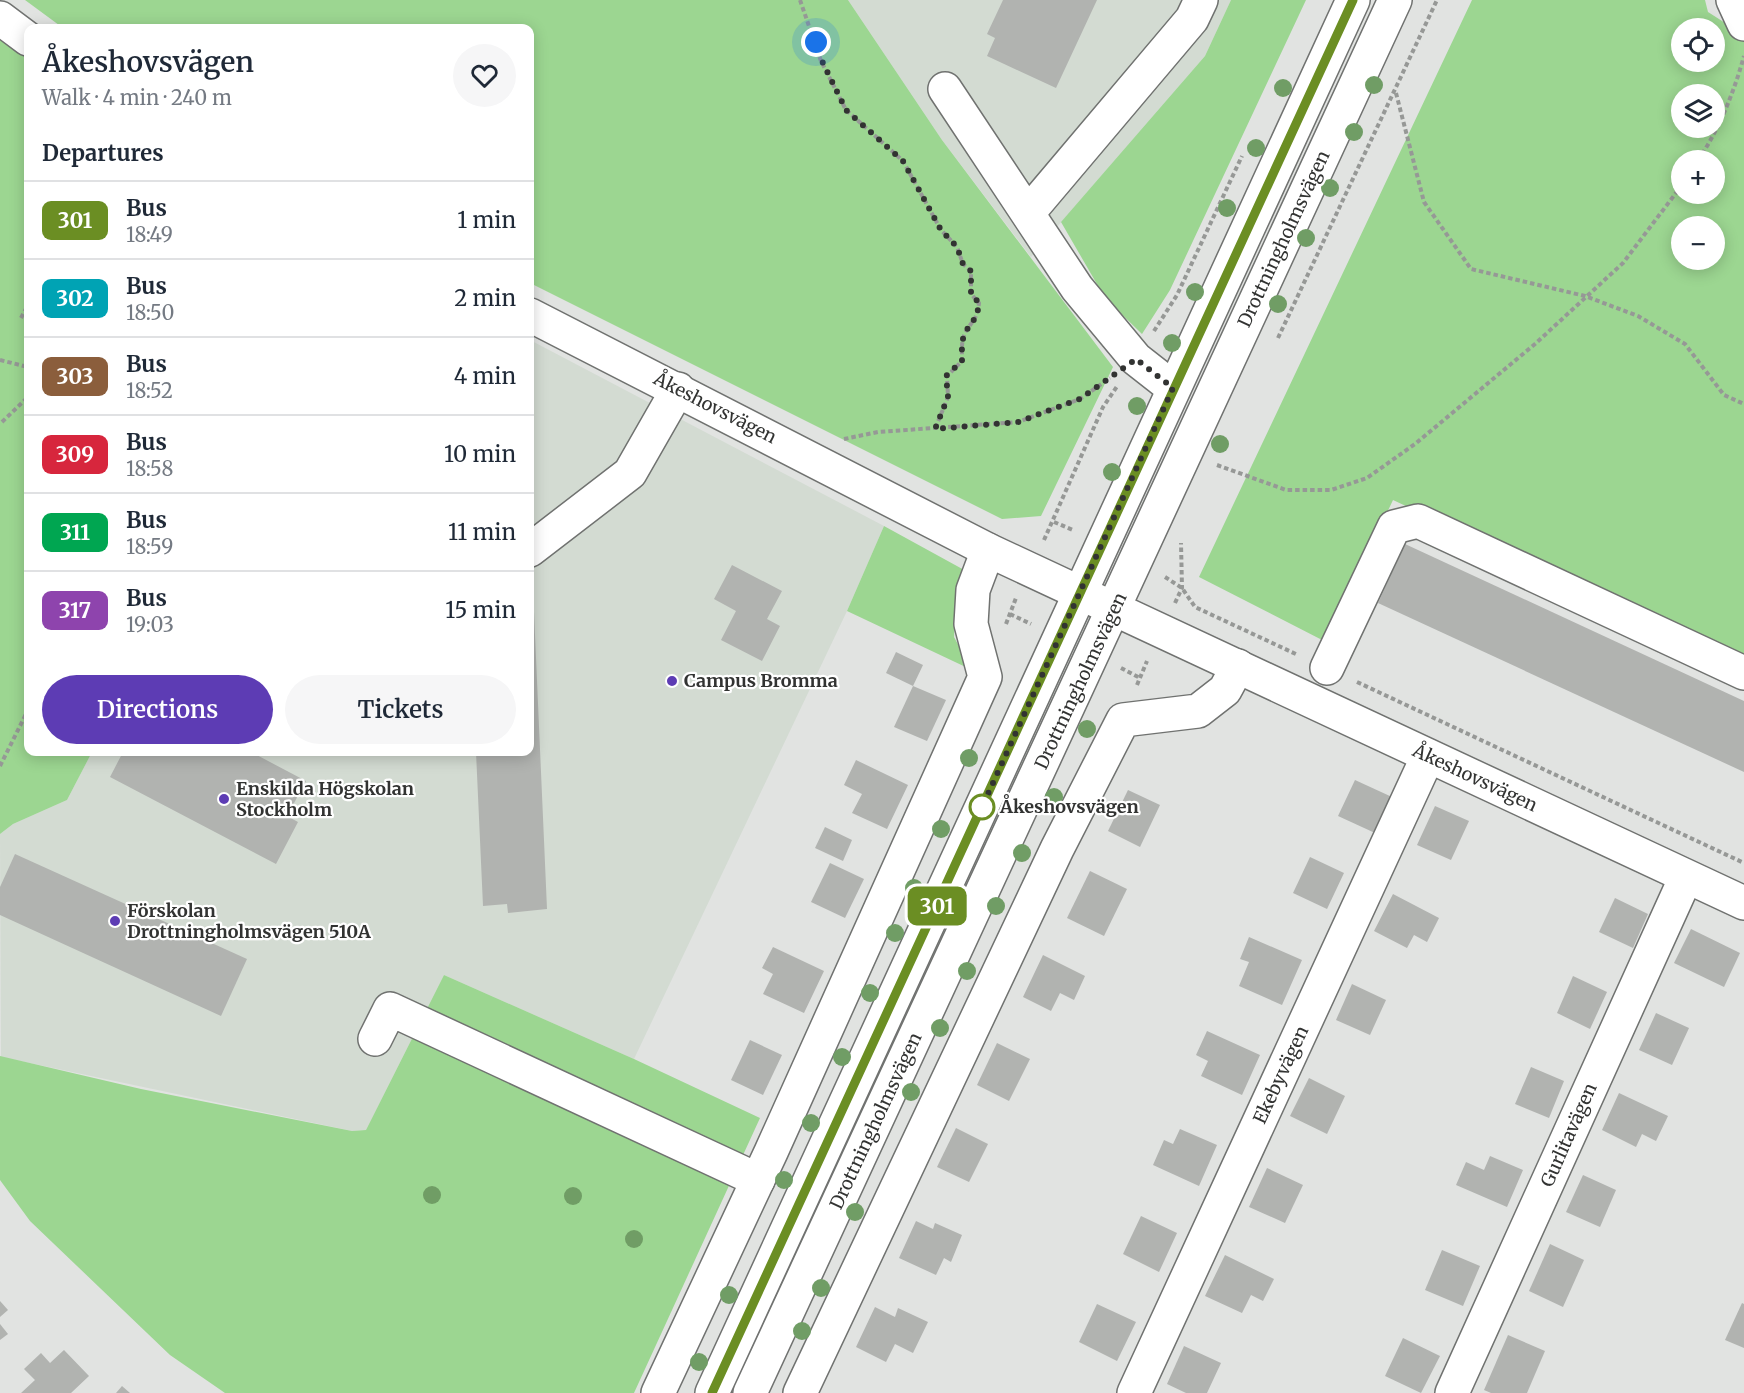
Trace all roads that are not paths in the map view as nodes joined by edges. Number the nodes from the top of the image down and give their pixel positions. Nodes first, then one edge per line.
1 (1201, 0) edge
2 (1353, 0) edge
3 (1395, 0) edge
4 (1733, 0) edge
5 (0, 18) edge
6 (1744, 24) edge
7 (24, 36) edge
8 (945, 89) dead end
9 (1028, 213) junction
10 (534, 317) edge
11 (1173, 388) junction
12 (678, 389) junction
13 (534, 547) edge
14 (988, 550) junction
15 (1079, 591) junction
16 (1115, 609) junction
17 (1238, 666) junction
18 (1327, 668) road end
19 (1744, 673) edge
20 (1428, 756) junction
21 (1686, 877) junction
22 (1744, 903) edge
23 (375, 1039) dead end
24 (758, 1180) junction
25 (658, 1393) edge
26 (712, 1393) edge
27 (750, 1393) edge
28 (800, 1393) edge
29 (1134, 1393) edge
30 (1452, 1393) edge

1 - 9 street
2 - 11 street, Drottningholmsvägen
3 - 16 street, Drottningholmsvägen
4 - 6 street
5 - 7 street
8 - 9 street
9 - 11 street
10 - 12 street, Åkeshovsvägen
11 - 15 street, Drottningholmsvägen
12 - 13 street
12 - 14 street, Åkeshovsvägen
14 - 15 street, Åkeshovsvägen
14 - 24 street
15 - 16 street, Åkeshovsvägen
15 - 26 street, Drottningholmsvägen
16 - 17 street, Åkeshovsvägen
16 - 27 street, Drottningholmsvägen
17 - 20 street, Åkeshovsvägen
17 - 28 street
18 - 19 street
20 - 21 street, Åkeshovsvägen
20 - 29 street, Ekebyvägen
21 - 22 street, Åkeshovsvägen
21 - 30 street, Gurlitavägen
23 - 24 street
24 - 25 street

